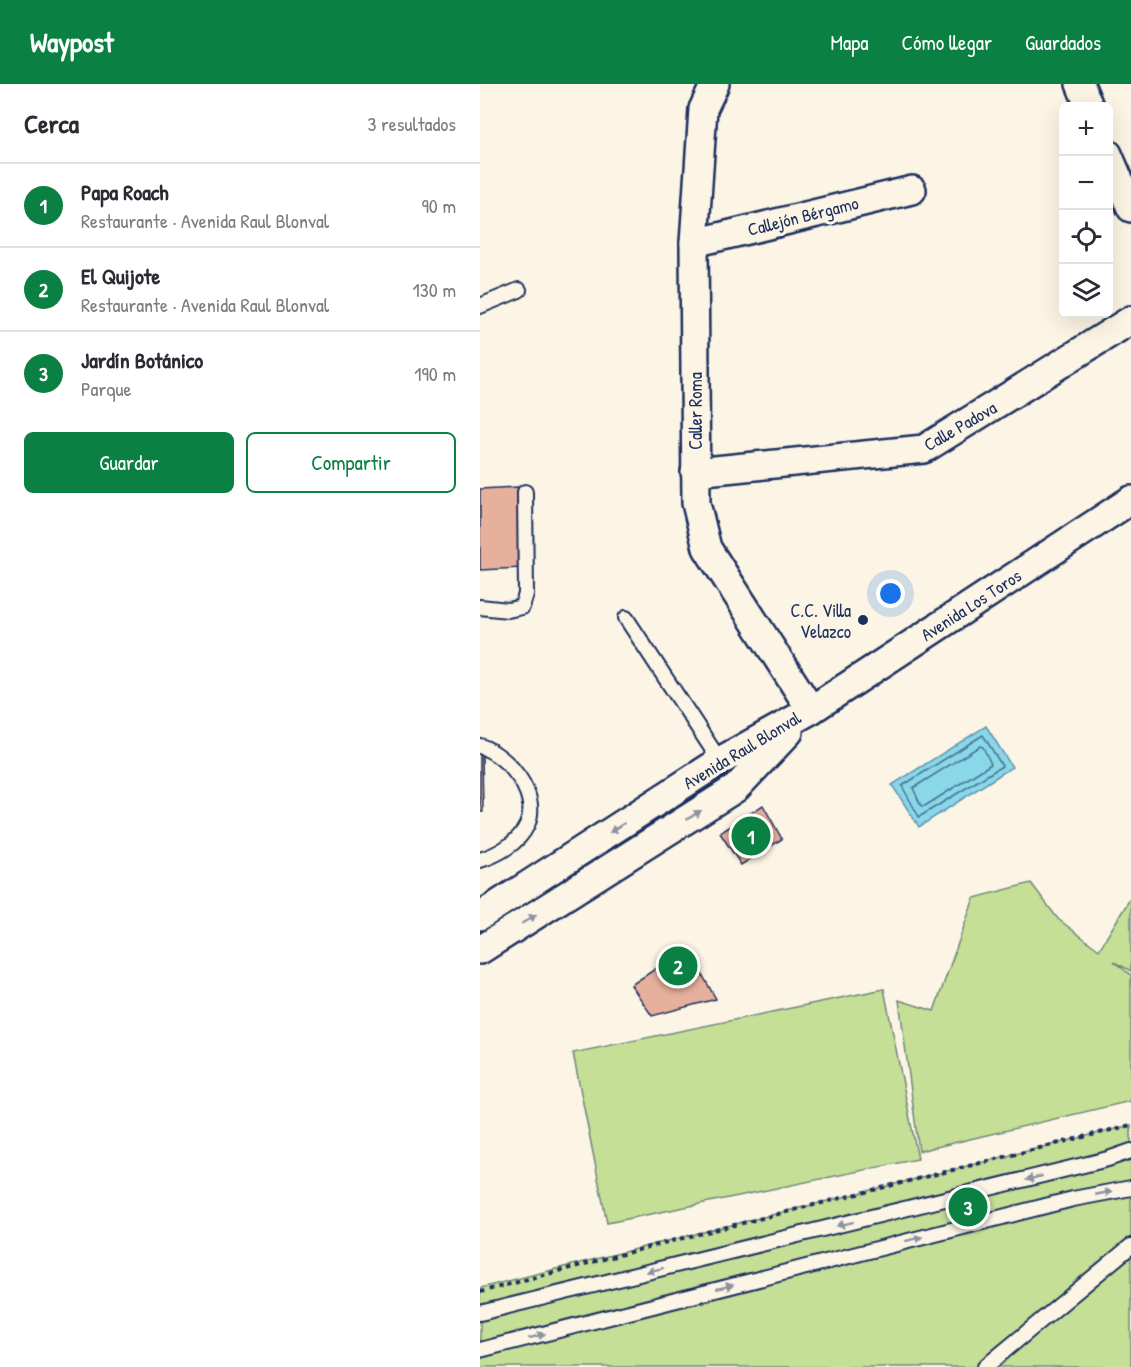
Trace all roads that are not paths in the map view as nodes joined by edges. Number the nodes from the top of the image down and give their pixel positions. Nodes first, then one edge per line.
1 (715, 84) edge
2 (1080, 84) edge
3 (1087, 102) edge
4 (1109, 156) edge
5 (912, 190) dead end
6 (1131, 208) edge
7 (694, 243) junction
8 (519, 290) dead end
9 (480, 306) edge
10 (1131, 320) edge
11 (695, 472) junction
12 (525, 492) dead end
13 (1131, 500) edge
14 (480, 607) edge
15 (626, 618) dead end
16 (811, 710) junction
17 (480, 746) edge
18 (720, 761) junction
19 (480, 860) edge
20 (480, 916) edge
21 (480, 950) edge
22 (1131, 1151) edge
23 (1131, 1188) edge
24 (1131, 1246) edge
25 (480, 1313) edge
26 (480, 1350) edge
27 (985, 1367) edge

1 - 7 street, Caller Roma
2 - 3 street
4 - 6 street
5 - 7 street, Callejón Bérgamo
7 - 11 street, Caller Roma
8 - 9 lane
10 - 11 street, Calle Padova
11 - 16 street, Caller Roma
12 - 14 lane
13 - 16 street, Avenida Los Toros
15 - 18 lane
16 - 18 street, Avenida Raul Blonval
21 -> 16 street, Avenida Raul Blonval
17 - 19 lane
18 -> 20 street, Avenida Raul Blonval
22 -> 25 lane
26 -> 23 lane
24 - 27 lane

